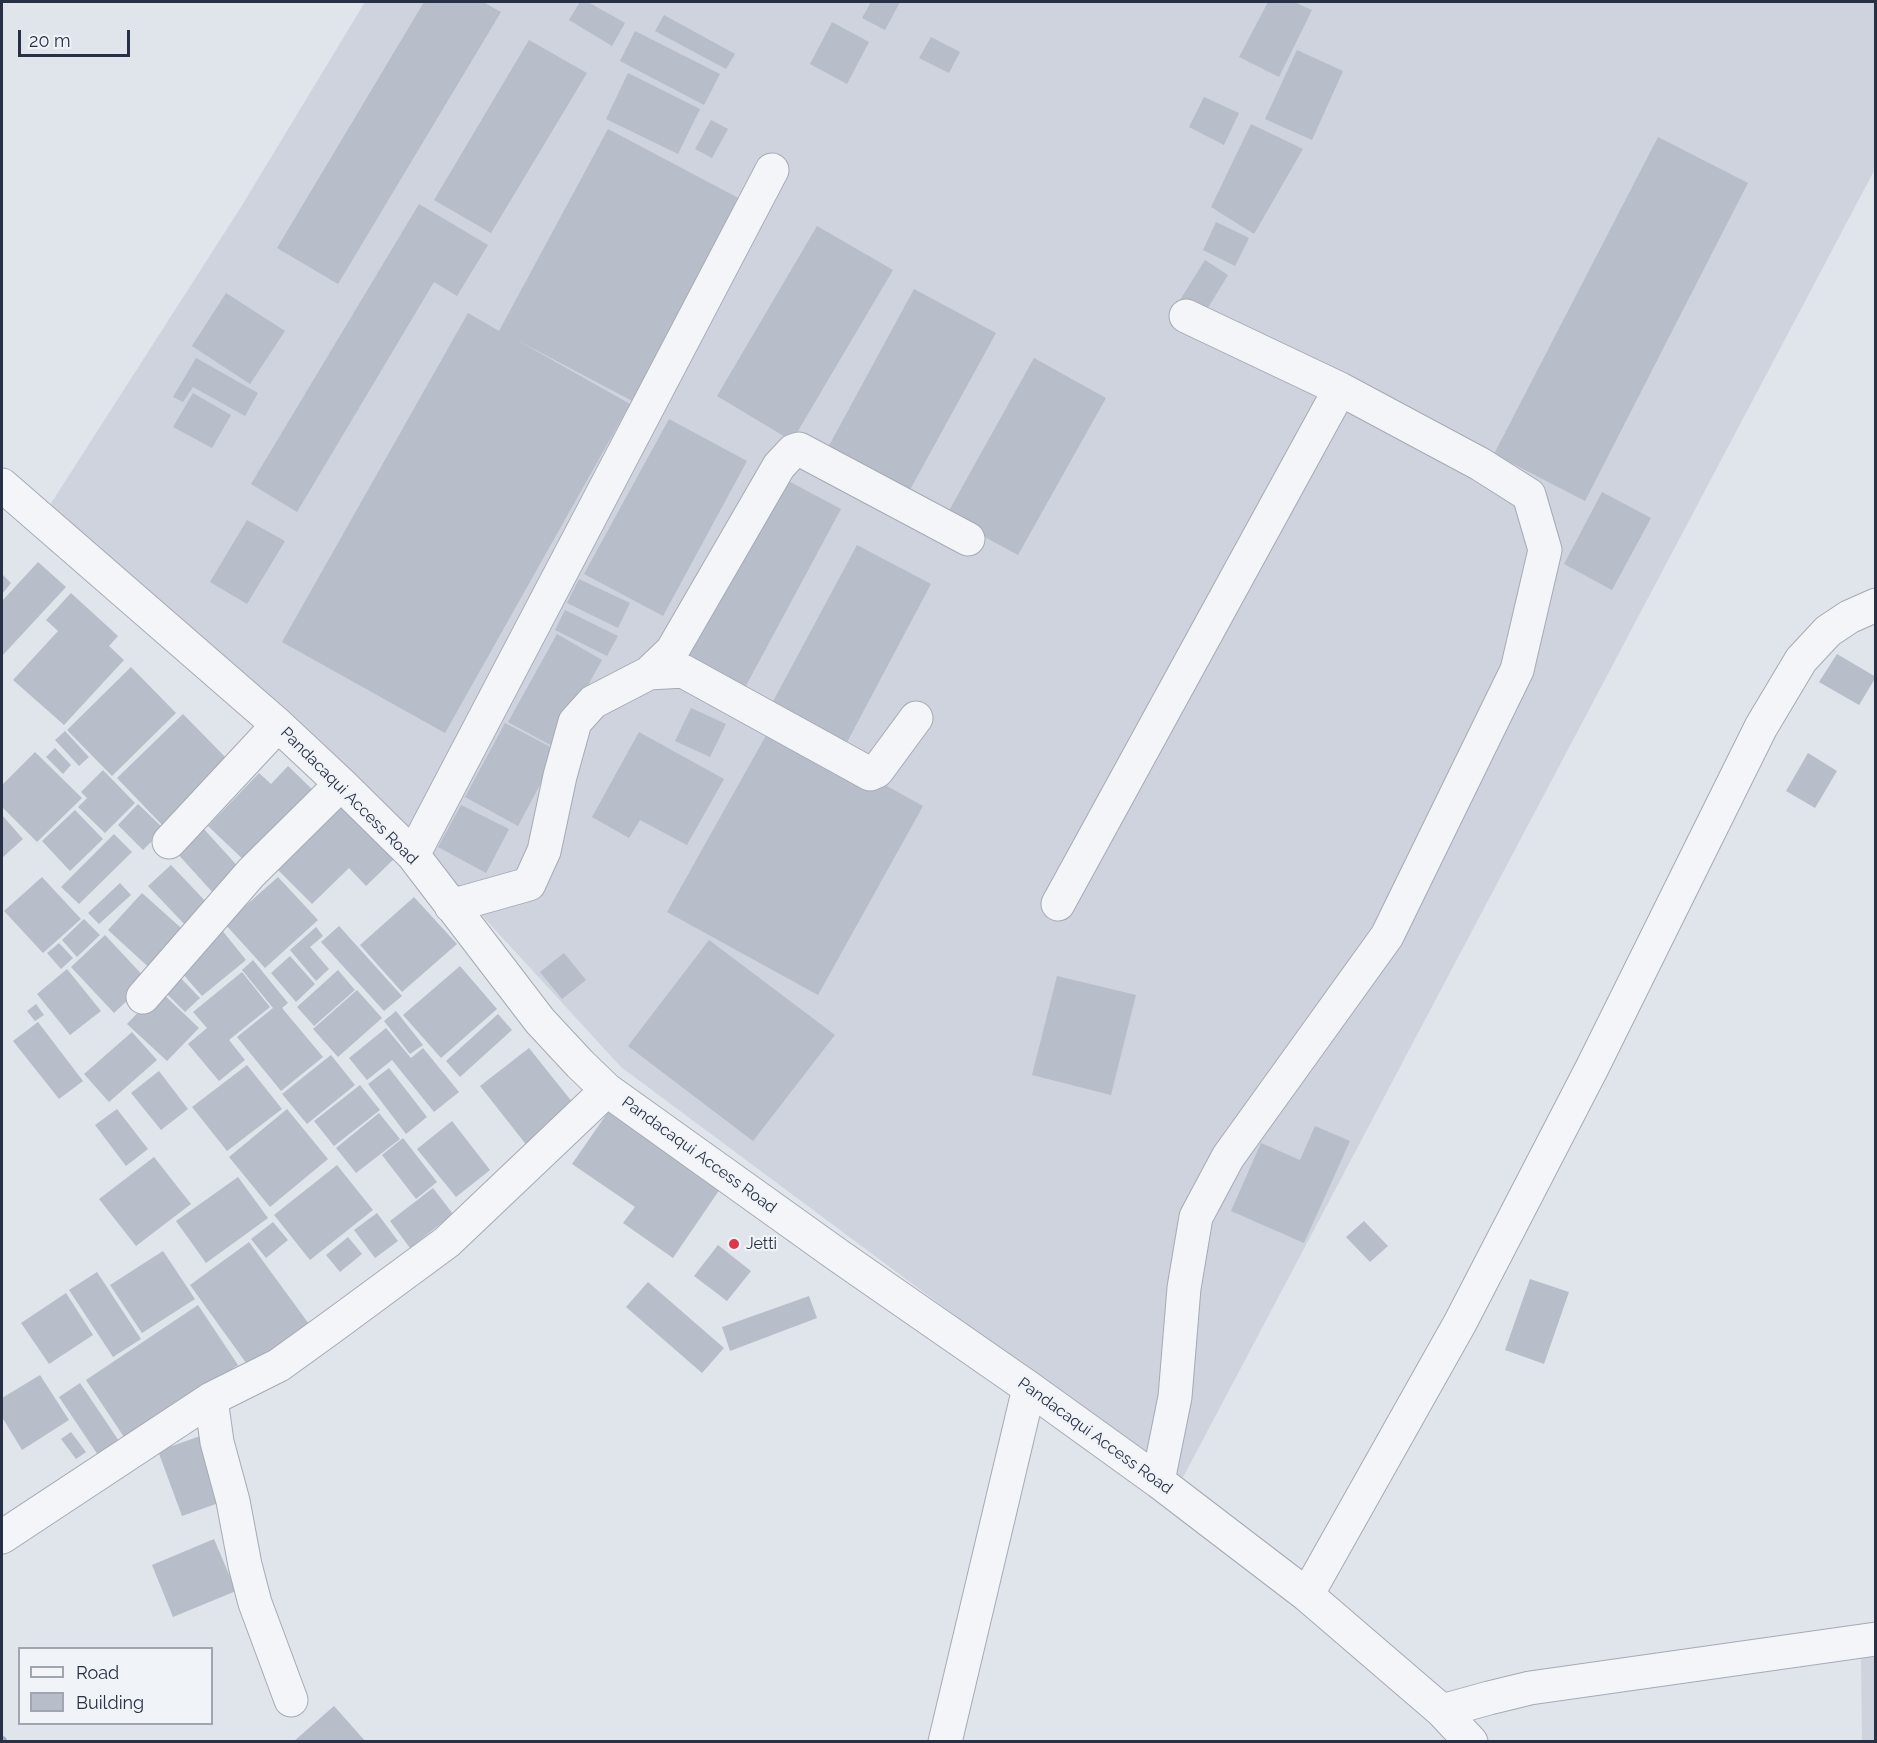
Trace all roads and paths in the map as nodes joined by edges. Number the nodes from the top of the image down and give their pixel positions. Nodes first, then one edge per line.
1 (772, 171) dead end
2 (1186, 316) dead end
3 (1340, 389) junction
4 (2, 485) edge
5 (968, 539) dead end
6 (1875, 605) edge
7 (649, 673) junction
8 (916, 718) dead end
9 (278, 725) junction
10 (341, 784) junction
11 (169, 842) dead end
12 (412, 855) junction
13 (1058, 904) dead end
14 (451, 906) junction
15 (143, 997) dead end
16 (607, 1090) junction
17 (1029, 1388) junction
18 (211, 1399) junction
19 (1158, 1481) junction
20 (2, 1537) edge
21 (1307, 1595) junction
22 (1875, 1639) edge
23 (291, 1700) dead end
24 (1442, 1712) junction
25 (945, 1742) edge
26 (1471, 1742) edge

1 - 12 street
2 - 3 street
3 - 13 street
3 - 19 street
4 - 9 street, Pandacaqui Access Road
5 - 7 street
6 - 21 street
7 - 8 street
7 - 14 street
9 - 10 street, Pandacaqui Access Road
9 - 11 street
10 - 12 street, Pandacaqui Access Road
10 - 15 street
12 - 14 street, Pandacaqui Access Road
14 - 16 street, Pandacaqui Access Road
16 - 17 street, Pandacaqui Access Road
16 - 18 street
17 - 19 street, Pandacaqui Access Road
17 - 25 street
18 - 20 street
18 - 23 street
19 - 21 street, Pandacaqui Access Road
21 - 24 street, Pandacaqui Access Road
22 - 24 street
24 - 26 street, Pandacaqui Access Road

